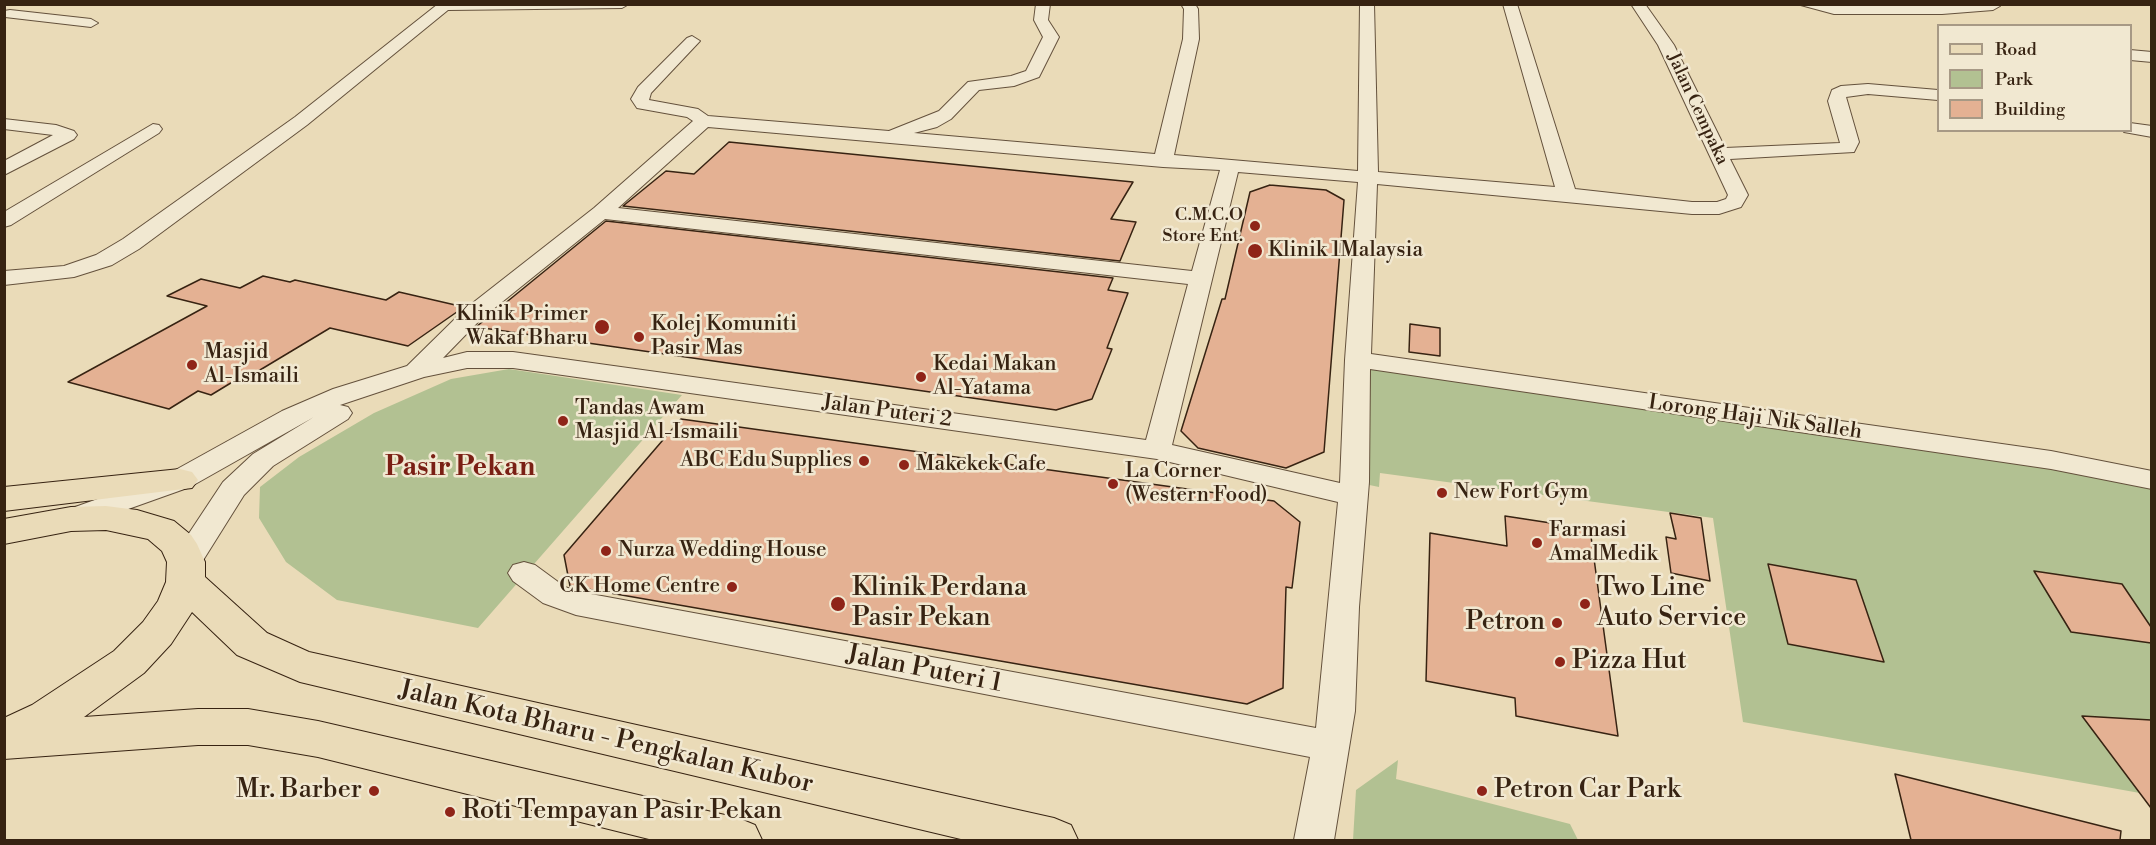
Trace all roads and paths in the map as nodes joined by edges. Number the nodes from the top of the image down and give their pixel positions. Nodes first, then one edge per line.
1 (40, 4) edge
2 (622, 4) edge
3 (1043, 4) edge
4 (1188, 4) edge
5 (1367, 4) edge
6 (1510, 4) edge
7 (1638, 4) edge
8 (1804, 4) edge
9 (445, 5) edge
10 (1993, 6) dead end
11 (1942, 10) junction
12 (7, 14) edge
13 (90, 23) dead end
14 (1952, 24) edge
15 (692, 41) dead end
16 (2132, 55) edge
17 (2151, 57) edge
18 (1937, 95) edge
19 (704, 122) junction
20 (4, 123) edge
21 (2132, 128) edge
22 (153, 129) dead end
23 (2151, 132) edge
24 (880, 137) junction
25 (1718, 154) junction
26 (1162, 161) junction
27 (1230, 167) junction
28 (4, 169) edge
29 (1368, 177) junction
30 (1567, 194) junction
31 (601, 212) junction
32 (4, 220) edge
33 (4, 278) edge
34 (1203, 279) junction
35 (1358, 360) junction
36 (417, 371) junction
37 (1157, 450) junction
38 (180, 480) junction
39 (2151, 480) edge
40 (1354, 496) junction
41 (71, 519) junction
42 (5, 524) edge
43 (185, 572) junction
44 (524, 573) dead end
45 (4, 740) edge
46 (1331, 746) junction
47 (738, 840) edge
48 (1054, 840) edge
49 (1314, 840) edge

1 - 12 street
2 - 9 street
3 - 24 street
4 - 26 street
5 - 29 street
6 - 30 street
7 - 25 street, Jalan Cempaka
8 - 11 street
9 - 33 street
10 - 11 street
11 - 14 street
12 - 13 street
15 - 19 street
16 - 17 street
18 - 25 street
19 - 24 street
19 - 31 street
20 - 28 street
21 - 23 street
22 - 32 street
24 - 26 street
25 - 30 street, Jalan Cempaka
26 - 27 street
27 - 29 street
27 - 34 street
29 - 30 street
29 - 35 street
31 - 34 street
31 - 36 street
34 - 37 street
35 - 39 street, Lorong Haji Nik Salleh
35 - 40 street
36 - 37 street, Jalan Puteri 2
36 - 38 street
36 - 43 street
37 - 40 street, Jalan Puteri 2
38 - 41 street
38 - 42 main road
40 - 46 street
41 - 42 main road, Jalan Kota Bharu - Pengkalan Kubor
41 - 43 main road, Jalan Kota Bharu - Pengkalan Kubor
43 - 45 main road
43 - 48 main road, Jalan Kota Bharu - Pengkalan Kubor
44 - 46 street, Jalan Puteri 1
45 - 47 main road
46 - 49 street

